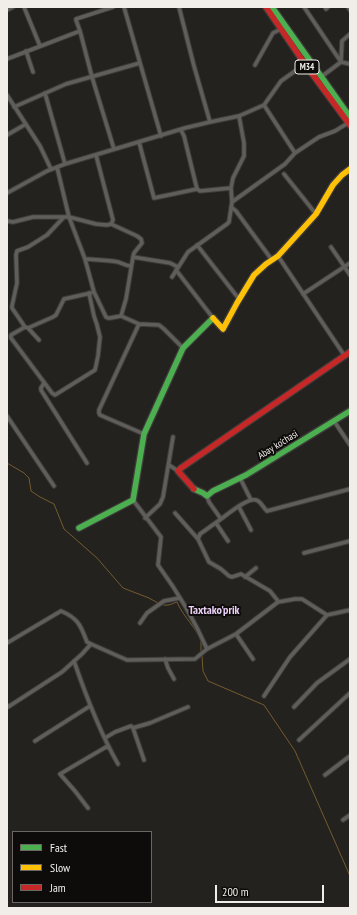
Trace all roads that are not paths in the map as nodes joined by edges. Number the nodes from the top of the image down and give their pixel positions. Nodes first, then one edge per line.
1 (14, 7) edge
2 (24, 7) edge
3 (113, 7) edge
4 (124, 7) edge
5 (179, 7) edge
6 (266, 7) edge
7 (272, 7) edge
8 (304, 7) edge
9 (325, 7) edge
10 (328, 7) edge
11 (348, 7) edge
12 (7, 10) edge
13 (350, 10) edge
14 (281, 29) junction
15 (80, 31) junction
16 (350, 34) edge
17 (40, 46) junction
18 (26, 51) junction
19 (7, 59) edge
20 (341, 62) junction
21 (140, 63) junction
22 (305, 64) junction
23 (350, 64) edge
24 (255, 65) dead end
25 (33, 72) dead end
26 (92, 77) junction
27 (321, 77) junction
28 (45, 93) junction
29 (7, 95) edge
30 (264, 105) junction
31 (14, 107) junction
32 (240, 116) junction
33 (210, 122) junction
34 (350, 122) edge
35 (26, 124) junction
36 (181, 130) junction
37 (7, 135) edge
38 (161, 136) junction
39 (139, 142) junction
40 (114, 150) junction
41 (295, 153) junction
42 (96, 155) junction
43 (65, 164) junction
44 (57, 167) junction
45 (51, 169) junction
46 (350, 169) edge
47 (284, 174) dead end
48 (231, 188) junction
49 (197, 190) junction
50 (7, 193) edge
51 (232, 202) junction
52 (231, 207) junction
53 (316, 214) junction
54 (69, 217) junction
55 (63, 218) junction
56 (7, 221) edge
57 (112, 224) junction
58 (197, 245) junction
59 (331, 247) dead end
60 (278, 256) junction
61 (133, 257) junction
62 (85, 259) junction
63 (272, 260) junction
64 (350, 263) edge
65 (131, 266) junction
66 (344, 267) junction
67 (177, 268) junction
68 (350, 275) edge
69 (172, 277) dead end
70 (94, 292) junction
71 (89, 293) junction
72 (303, 294) junction
73 (239, 300) junction
74 (121, 316) junction
75 (213, 318) junction
76 (139, 324) junction
77 (27, 328) junction
78 (39, 340) dead end
79 (183, 348) junction
80 (350, 352) edge
81 (344, 355) junction
82 (44, 383) junction
83 (350, 411) edge
84 (7, 416) edge
85 (334, 421) junction
86 (144, 434) junction
87 (173, 437) dead end
88 (350, 445) edge
89 (87, 463) dead end
90 (169, 465) junction
91 (178, 471) junction
92 (240, 478) junction
93 (54, 486) dead end
94 (350, 489) edge
95 (206, 496) junction
96 (133, 500) junction
97 (251, 500) junction
98 (239, 507) junction
99 (175, 512) dead end
100 (145, 518) junction
101 (221, 519) junction
102 (216, 523) junction
103 (79, 528) dead end
104 (251, 530) dead end
105 (198, 539) junction
106 (228, 541) dead end
107 (350, 541) edge
108 (304, 553) dead end
109 (256, 568) dead end
110 (245, 577) junction
111 (180, 598) junction
112 (278, 602) junction
113 (350, 610) edge
114 (327, 615) junction
115 (140, 623) dead end
116 (236, 634) junction
117 (7, 643) edge
118 (91, 644) junction
119 (206, 650) junction
120 (165, 659) junction
121 (252, 659) dead end
122 (350, 659) edge
123 (74, 661) junction
124 (174, 679) dead end
125 (350, 693) edge
126 (264, 696) dead end
127 (7, 705) edge
128 (90, 706) junction
129 (188, 707) dead end
130 (294, 707) dead end
131 (133, 728) junction
132 (105, 738) junction
133 (299, 740) dead end
134 (35, 741) dead end
135 (109, 748) junction
136 (350, 756) edge
137 (144, 760) dead end
138 (118, 764) dead end
139 (325, 775) dead end
140 (88, 808) dead end
141 (350, 816) edge
142 (343, 820) dead end

1 - 12 street
2 - 17 street
3 - 15 street
4 - 21 street
5 - 33 street
6 - 14 street, M34
7 - 27 street, M34
8 - 20 street
9 - 10 street
11 - 13 street
14 - 22 street, M34
14 - 24 street
15 - 17 street
15 - 26 street
16 - 20 street
17 - 18 street
18 - 19 street
18 - 25 street
20 - 23 street
20 - 27 street
21 - 26 street
21 - 38 street
22 - 30 street
22 - 34 street, M34
26 - 28 street
26 - 40 street
27 - 34 street, M34
28 - 31 street
28 - 43 street
29 - 31 street
30 - 32 street
30 - 41 street
31 - 35 street
32 - 33 street
32 - 48 street
33 - 36 street
34 - 41 street
35 - 37 street
35 - 45 street
36 - 38 street
36 - 49 street
38 - 39 street
39 - 40 street
39 - 49 street
40 - 42 street
41 - 51 street
42 - 43 street
42 - 57 street
43 - 44 street
44 - 45 street
44 - 54 street
45 - 50 street
46 - 53 street
47 - 53 street
48 - 49 street
48 - 51 street
51 - 52 street
52 - 58 street
52 - 63 street
53 - 60 street
54 - 55 street
54 - 57 street
54 - 62 street
55 - 56 street
55 - 77 street
57 - 61 street
58 - 67 street
58 - 73 street
59 - 66 street
60 - 63 street
60 - 72 street
61 - 65 street
61 - 67 street
62 - 65 street
62 - 70 street
63 - 73 street
64 - 66 street
65 - 74 street
66 - 68 street
66 - 72 street
67 - 69 street
67 - 75 street
70 - 71 street
70 - 74 street
71 - 77 street
71 - 82 street
72 - 81 street
73 - 75 street
74 - 76 street
75 - 79 street
76 - 79 street
76 - 86 street
77 - 78 street
77 - 82 street
79 - 86 street
80 - 81 street
81 - 91 street
82 - 89 street
83 - 85 street, Abay ko'chasi
84 - 93 street
85 - 88 street
85 - 92 street, Abay ko'chasi
86 - 96 street
87 - 90 street
90 - 91 street
90 - 100 street
91 - 95 street
92 - 95 street, Abay ko'chasi
92 - 97 street
94 - 97 street
95 - 101 street
96 - 100 street
96 - 103 street
97 - 98 street
98 - 101 street
98 - 104 street
99 - 105 street
100 - 111 street
101 - 102 street
102 - 105 street
102 - 106 street
105 - 110 street
107 - 108 street
109 - 110 street
110 - 112 street
111 - 115 street
111 - 119 street
112 - 114 street
112 - 116 street
113 - 114 street
114 - 126 street
116 - 119 street
116 - 121 street
117 - 118 street
118 - 120 street
118 - 123 street
119 - 120 street
120 - 124 street
122 - 130 street
123 - 127 street
123 - 128 street
125 - 133 street
128 - 132 street
128 - 134 street
129 - 131 street
131 - 132 street
131 - 137 street
132 - 135 street
135 - 138 street
135 - 140 street
136 - 139 street
141 - 142 street

